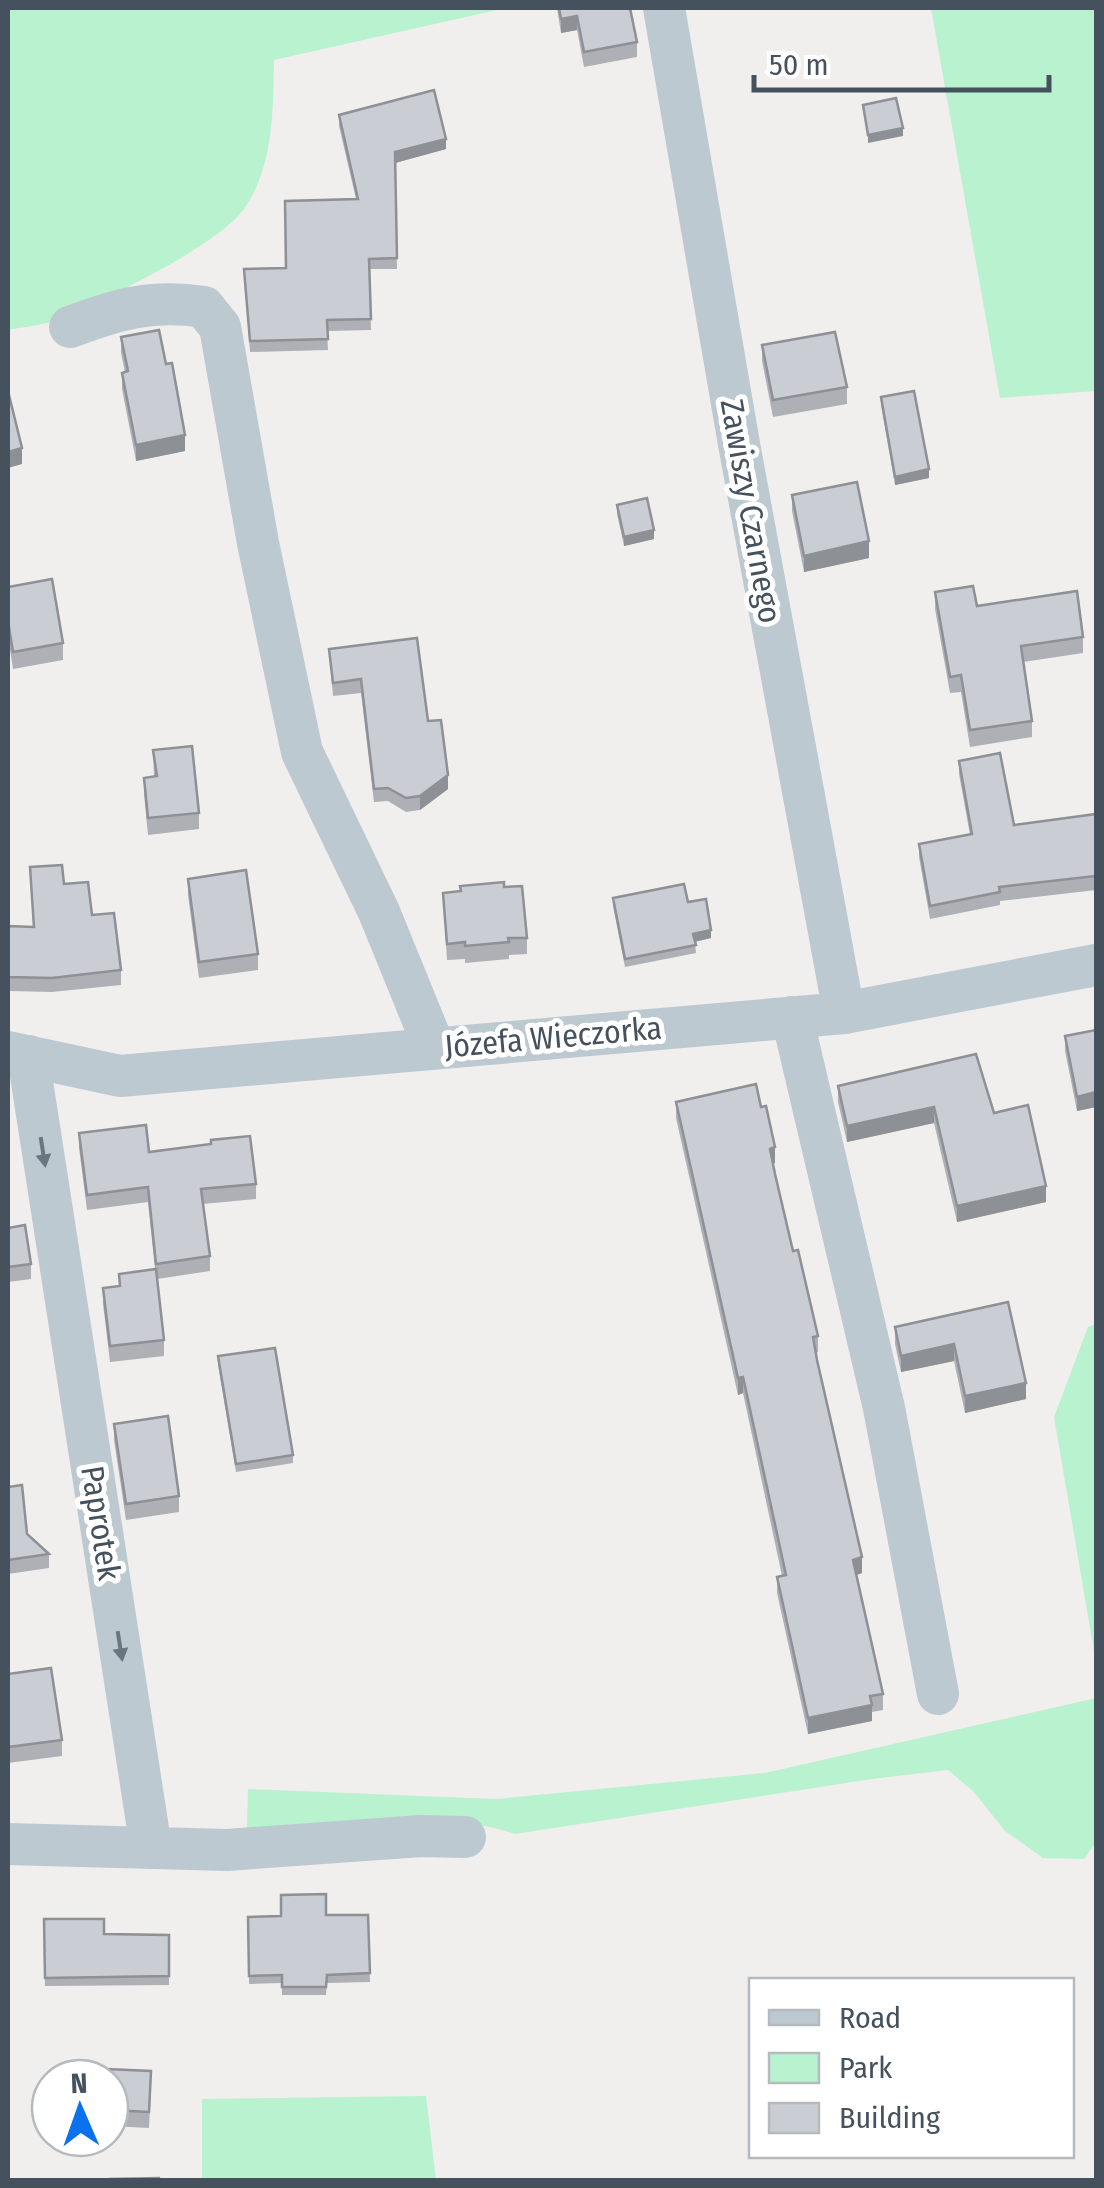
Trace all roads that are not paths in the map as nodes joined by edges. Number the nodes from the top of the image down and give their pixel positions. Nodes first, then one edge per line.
1 (664, 8) edge
2 (70, 326) dead end
3 (1096, 966) edge
4 (844, 1013) junction
5 (792, 1017) junction
6 (434, 1048) junction
7 (18, 1054) edge
8 (938, 1694) dead end
9 (465, 1837) dead end
10 (8, 1844) edge
11 (151, 1848) junction

1 - 4 street, Zawiszy Czarnego
2 - 6 street
3 - 4 street, Józefa Wieczorka
4 - 5 street, Józefa Wieczorka
5 - 6 street, Józefa Wieczorka
5 - 8 street
6 - 7 street, Józefa Wieczorka
7 -> 11 street, Paprotek
9 - 11 street
10 - 11 street

